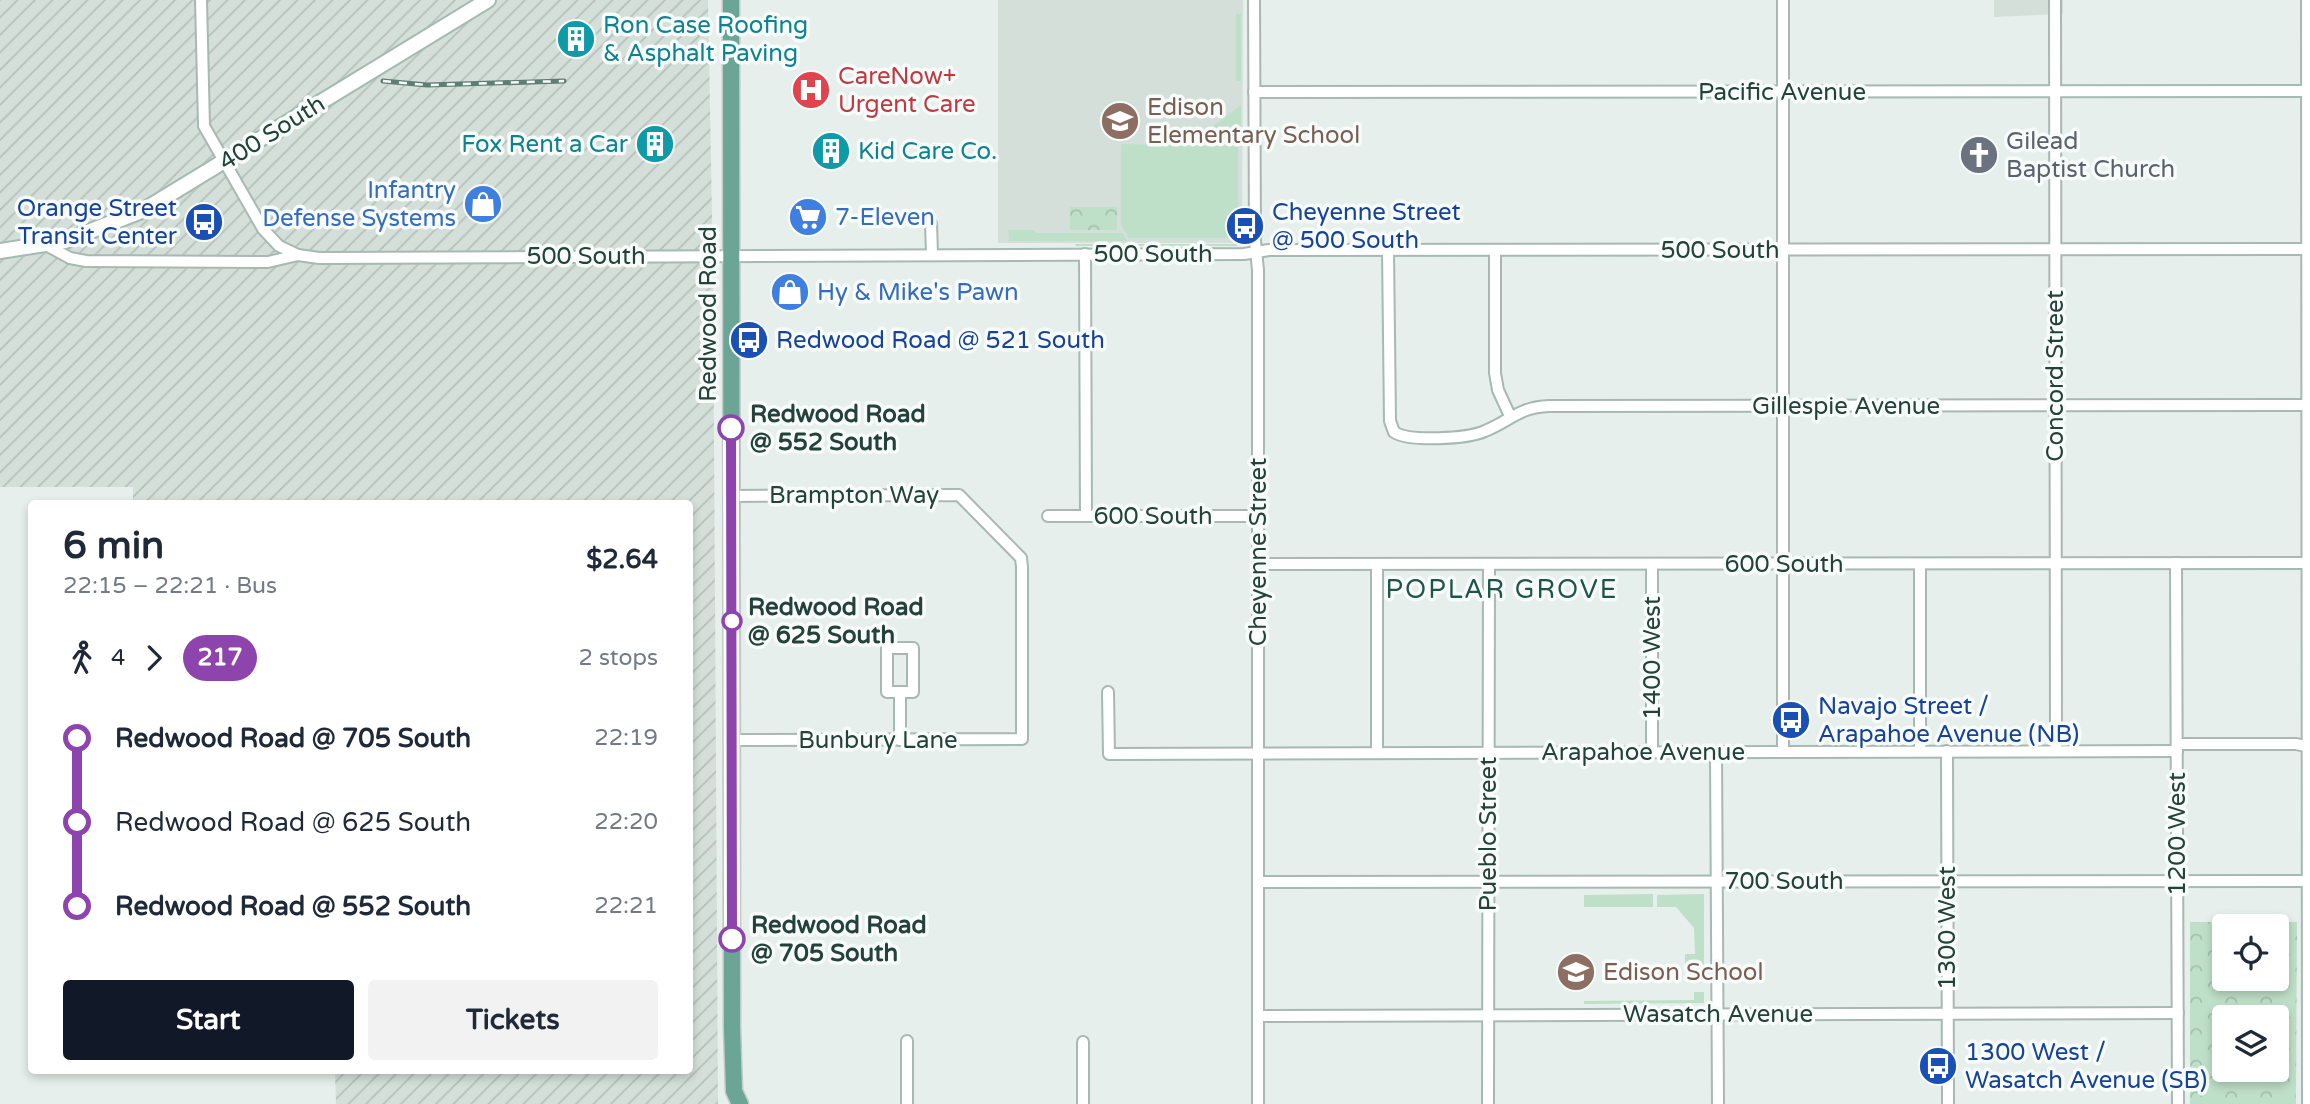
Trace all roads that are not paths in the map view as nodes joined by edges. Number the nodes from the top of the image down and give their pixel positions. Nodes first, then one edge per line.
1 (201, 0) edge
2 (488, 0) edge
3 (731, 0) edge
4 (1254, 0) edge
5 (1783, 0) edge
6 (2055, 0) edge
7 (2307, 0) edge
8 (2055, 91) junction
9 (2309, 91) edge
10 (1254, 92) junction
11 (1783, 92) junction
12 (223, 163) junction
13 (931, 223) dead end
14 (46, 246) junction
15 (2055, 249) junction
16 (2309, 249) edge
17 (1388, 250) junction
18 (1495, 250) junction
19 (1783, 250) junction
20 (0, 251) edge
21 (1255, 253) junction
22 (731, 254) junction
23 (932, 254) junction
24 (1085, 254) junction
25 (298, 255) junction
26 (2055, 405) junction
27 (2307, 405) junction
28 (1784, 406) junction
29 (1510, 416) junction
30 (2309, 459) edge
31 (731, 496) junction
32 (1048, 516) dead end
33 (1086, 516) junction
34 (1258, 516) junction
35 (2176, 563) junction
36 (2309, 563) edge
37 (1377, 564) junction
38 (1489, 564) junction
39 (1652, 564) junction
40 (1783, 564) junction
41 (1920, 564) junction
42 (2055, 564) junction
43 (1258, 565) junction
44 (900, 692) junction
45 (1108, 692) dead end
46 (1022, 739) joint
47 (733, 740) junction
48 (900, 740) junction
49 (2309, 747) edge
50 (2177, 748) junction
51 (1920, 751) junction
52 (1947, 751) junction
53 (2056, 751) junction
54 (1377, 752) junction
55 (1488, 752) junction
56 (1652, 752) junction
57 (1716, 752) junction
58 (1783, 752) junction
59 (1258, 753) junction
60 (1487, 881) junction
61 (1717, 881) junction
62 (1947, 881) junction
63 (2177, 881) junction
64 (2309, 881) edge
65 (1258, 882) junction
66 (1947, 1013) junction
67 (2178, 1013) junction
68 (1717, 1014) junction
69 (1487, 1015) junction
70 (1258, 1016) junction
71 (907, 1041) dead end
72 (1083, 1042) dead end
73 (734, 1100) edge
74 (907, 1104) edge
75 (1083, 1104) edge
76 (1258, 1104) edge
77 (1488, 1104) edge
78 (1718, 1104) edge
79 (1948, 1104) edge
80 (2178, 1104) edge
81 (2308, 1104) edge

1 - 12 street
2 - 12 street, 400 South
3 - 22 main road, Redwood Road
4 - 10 street, Cheyenne Street
5 - 11 street
6 - 8 street, Concord Street
7 - 9 street
8 - 9 street, Pacific Avenue
8 - 11 street, Pacific Avenue
8 - 15 street, Concord Street
9 - 16 street
10 - 11 street, Pacific Avenue
10 - 21 street, Cheyenne Street
11 - 19 street
12 - 14 street, 400 South
12 - 25 street
13 - 23 street
14 - 20 street, 500 South
14 - 25 street, 500 South
15 - 16 street, 500 South
15 - 19 street, 500 South
15 - 26 street, Concord Street
16 - 27 street
17 - 18 street, 500 South
17 - 21 street, 500 South
17 - 29 street, Gillespie Avenue
18 - 19 street, 500 South
18 - 29 street
19 - 28 street
21 - 24 street, 500 South
21 - 34 street, Cheyenne Street
22 - 23 street, 500 South
22 - 25 street, 500 South
22 - 31 main road, Redwood Road
23 - 24 street, 500 South
24 - 33 street
26 - 27 street, Gillespie Avenue
26 - 28 street, Gillespie Avenue
26 - 42 street, Concord Street
27 - 30 street
28 - 29 street, Gillespie Avenue
28 - 40 street
30 - 36 street
31 - 46 street, Brampton Way
31 - 47 main road, Redwood Road
32 - 33 street, 600 South
33 - 34 street, 600 South
34 - 43 street, Cheyenne Street
35 - 36 street, 600 South
35 - 42 street, 600 South
35 - 50 street, 1200 West
36 - 49 street
37 - 38 street, 600 South
37 - 43 street, 600 South
37 - 54 street
38 - 39 street, 600 South
38 - 55 street, Pueblo Street
39 - 40 street, 600 South
39 - 56 street, 1400 West
40 - 41 street, 600 South
40 - 58 street
41 - 42 street, 600 South
41 - 51 street
42 - 53 street, Concord Street
43 - 59 street, Cheyenne Street
44 - 44 street
44 - 48 street
45 - 59 street, Arapahoe Avenue
46 - 48 street, Bunbury Lane
47 - 48 street, Bunbury Lane
47 - 73 main road, Redwood Road
49 - 50 street, Arapahoe Avenue
49 - 64 street
50 - 53 street, Arapahoe Avenue
50 - 63 street, 1200 West
51 - 52 street, Arapahoe Avenue
51 - 58 street, Arapahoe Avenue
52 - 53 street, Arapahoe Avenue
52 - 62 street, 1300 West
54 - 55 street, Arapahoe Avenue
54 - 59 street, Arapahoe Avenue
55 - 56 street, Arapahoe Avenue
55 - 60 street, Pueblo Street
56 - 57 street, Arapahoe Avenue
57 - 58 street, Arapahoe Avenue
57 - 61 street
59 - 65 street, Cheyenne Street
60 - 61 street, 700 South
60 - 65 street, 700 South
60 - 69 street, Pueblo Street
61 - 62 street, 700 South
61 - 68 street
62 - 63 street, 700 South
62 - 66 street, 1300 West
63 - 64 street, 700 South
63 - 67 street, 1200 West
64 - 81 street
65 - 70 street, Cheyenne Street
66 - 67 street, Wasatch Avenue
66 - 68 street, Wasatch Avenue
66 - 79 street, 1300 West
67 - 80 street, 1200 West
68 - 69 street, Wasatch Avenue
68 - 78 street
69 - 70 street, Wasatch Avenue
69 - 77 street, Pueblo Street
70 - 76 street, Cheyenne Street
71 - 74 street
72 - 75 street

